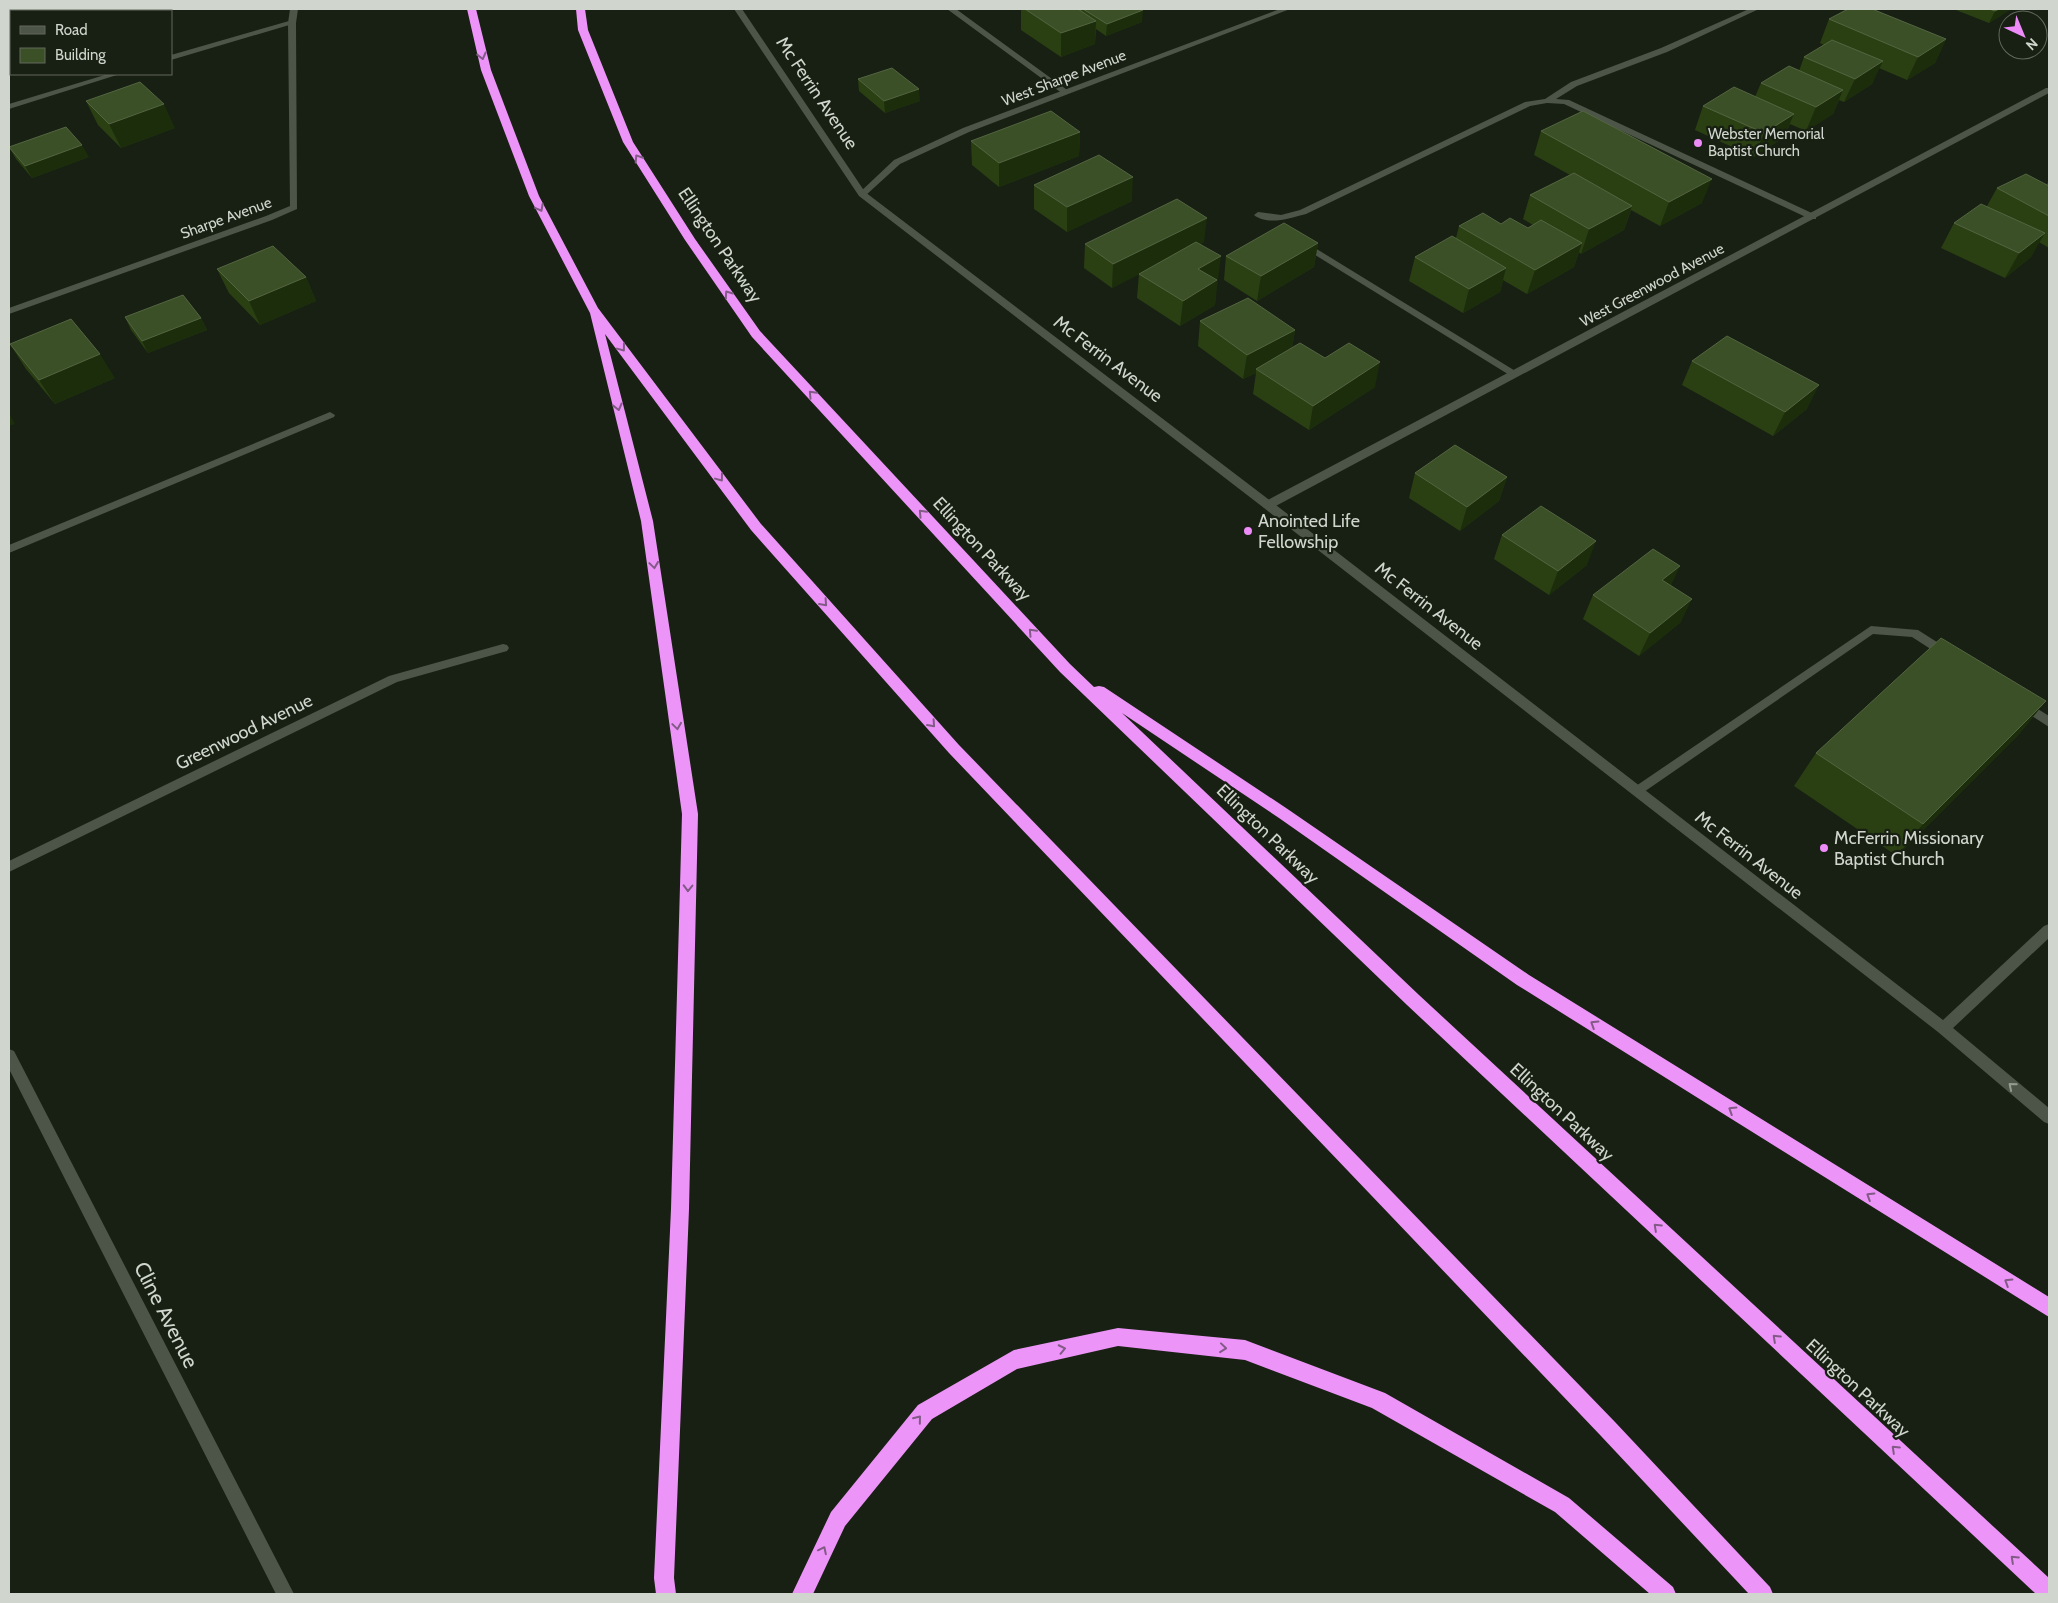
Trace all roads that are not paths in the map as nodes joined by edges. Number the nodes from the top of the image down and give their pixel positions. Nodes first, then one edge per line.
1 (294, 9) edge
2 (471, 9) edge
3 (580, 9) edge
4 (738, 9) edge
5 (951, 9) edge
6 (1286, 9) edge
7 (1755, 9) edge
8 (292, 23) junction
9 (172, 58) edge
10 (113, 75) edge
11 (2049, 90) edge
12 (1066, 92) junction
13 (1547, 101) junction
14 (9, 107) edge
15 (862, 194) junction
16 (1258, 215) dead end
17 (1272, 217) junction
18 (1812, 217) junction
19 (593, 309) junction
20 (9, 311) edge
21 (1514, 374) junction
22 (330, 415) dead end
23 (1268, 505) junction
24 (9, 549) edge
25 (503, 648) dead end
26 (1954, 659) edge
27 (1065, 668) junction
28 (2010, 696) edge
29 (2049, 722) edge
30 (1636, 791) junction
31 (9, 867) edge
32 (2049, 930) edge
33 (1943, 1028) junction
34 (9, 1055) edge
35 (2049, 1117) edge
36 (2049, 1308) edge
37 (2049, 1592) edge
38 (284, 1594) edge
39 (666, 1594) edge
40 (802, 1594) edge
41 (1666, 1594) edge
42 (1763, 1594) edge

1 - 8 street, Sharpe Avenue
2 -> 19 highway
27 -> 3 highway, Ellington Parkway
4 - 15 street, Mc Ferrin Avenue
5 - 12 street
6 - 12 street, West Sharpe Avenue
7 - 13 street
8 - 9 street
8 - 20 street, Sharpe Avenue
10 - 14 street
11 - 18 street, West Greenwood Avenue
12 - 15 street, West Sharpe Avenue
13 - 17 street
13 - 18 street
15 - 23 street, Mc Ferrin Avenue
16 - 17 street
17 - 21 street
18 - 21 street, West Greenwood Avenue
19 -> 39 highway
19 -> 42 highway
21 - 23 street, West Greenwood Avenue
22 - 24 street
23 - 30 street, Mc Ferrin Avenue
25 - 31 street, Greenwood Avenue
26 - 30 street
36 -> 27 highway
37 -> 27 highway, Ellington Parkway
28 - 29 street
30 - 33 street, Mc Ferrin Avenue
32 - 33 street
35 -> 33 street, Mc Ferrin Avenue
34 - 38 street, Cline Avenue
40 -> 41 highway

